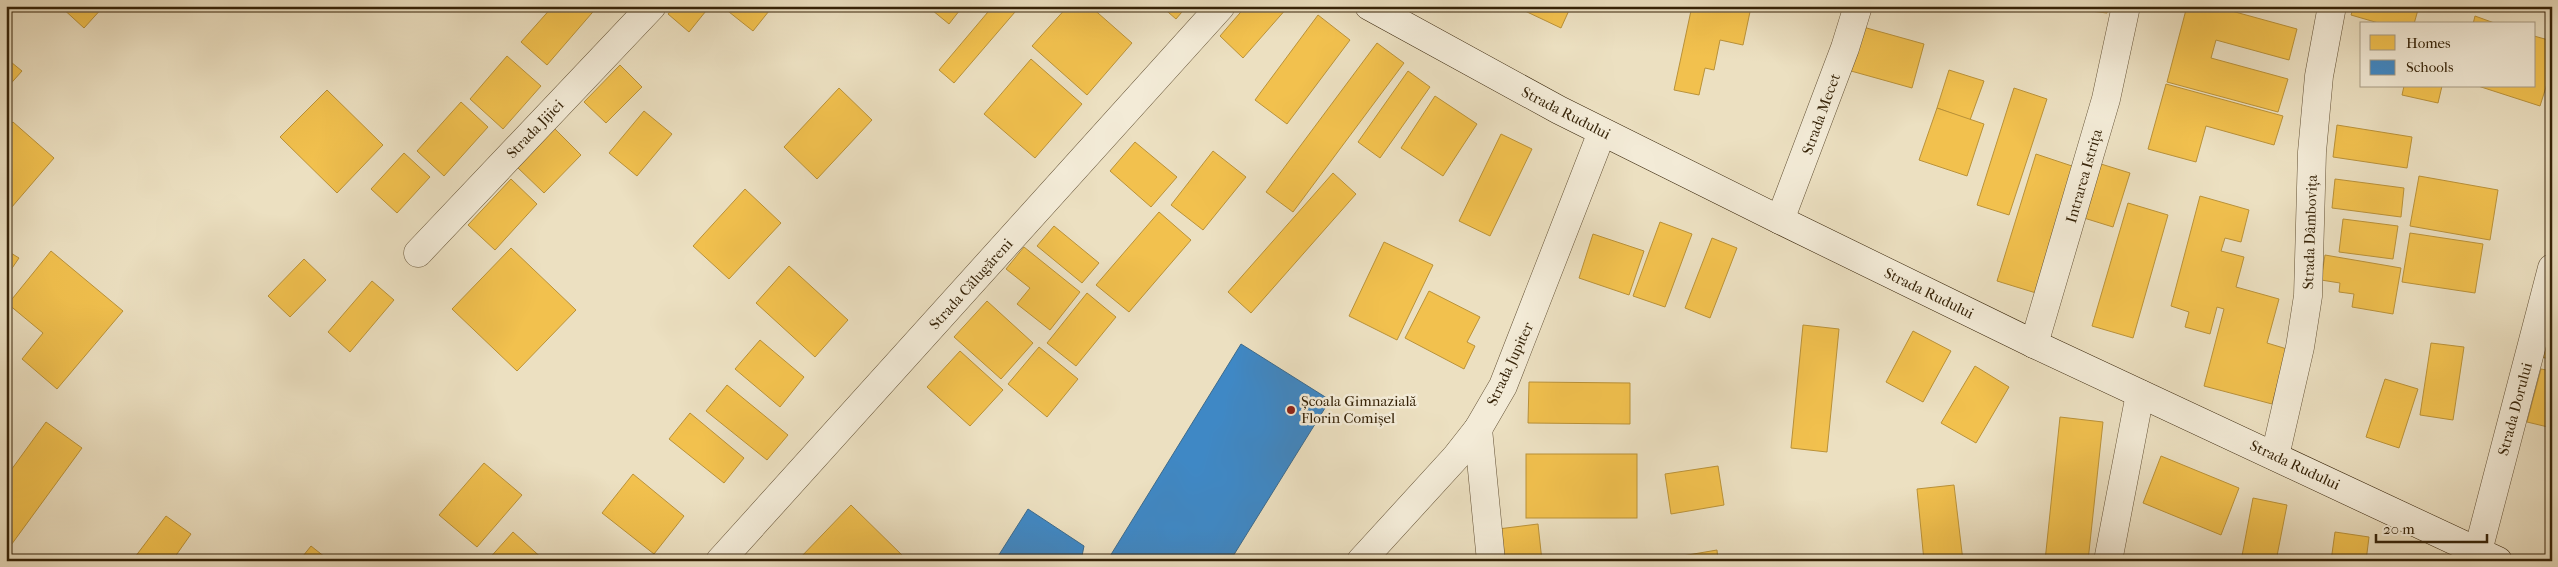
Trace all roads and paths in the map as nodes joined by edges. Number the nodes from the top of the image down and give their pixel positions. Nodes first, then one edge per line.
1 (652, 6) edge
2 (1222, 6) edge
3 (1369, 6) edge
4 (1858, 6) edge
5 (2126, 6) edge
6 (2332, 6) edge
7 (1602, 132) junction
8 (1780, 220) junction
9 (418, 253) dead end
10 (2552, 268) edge
11 (2034, 344) junction
12 (2140, 394) junction
13 (1478, 429) junction
14 (2275, 456) junction
15 (2488, 556) edge
16 (720, 561) edge
17 (1361, 561) edge
18 (1491, 561) edge
19 (2108, 561) edge

1 - 9 street, Strada Jijiei
2 - 16 street, Strada Călugăreni
3 - 7 street, Strada Rudului
4 - 8 street, Strada Mecet
5 - 11 street, Intrarea Istrița
6 - 14 street, Strada Dâmbovița
7 - 8 street, Strada Rudului
7 - 13 street, Strada Jupiter
8 - 11 street, Strada Rudului
10 - 15 street, Strada Dorului
11 - 12 street, Strada Rudului
12 - 14 street, Strada Rudului
12 - 19 street
13 - 17 street, Strada Jupiter
13 - 18 street
14 - 15 street, Strada Rudului

